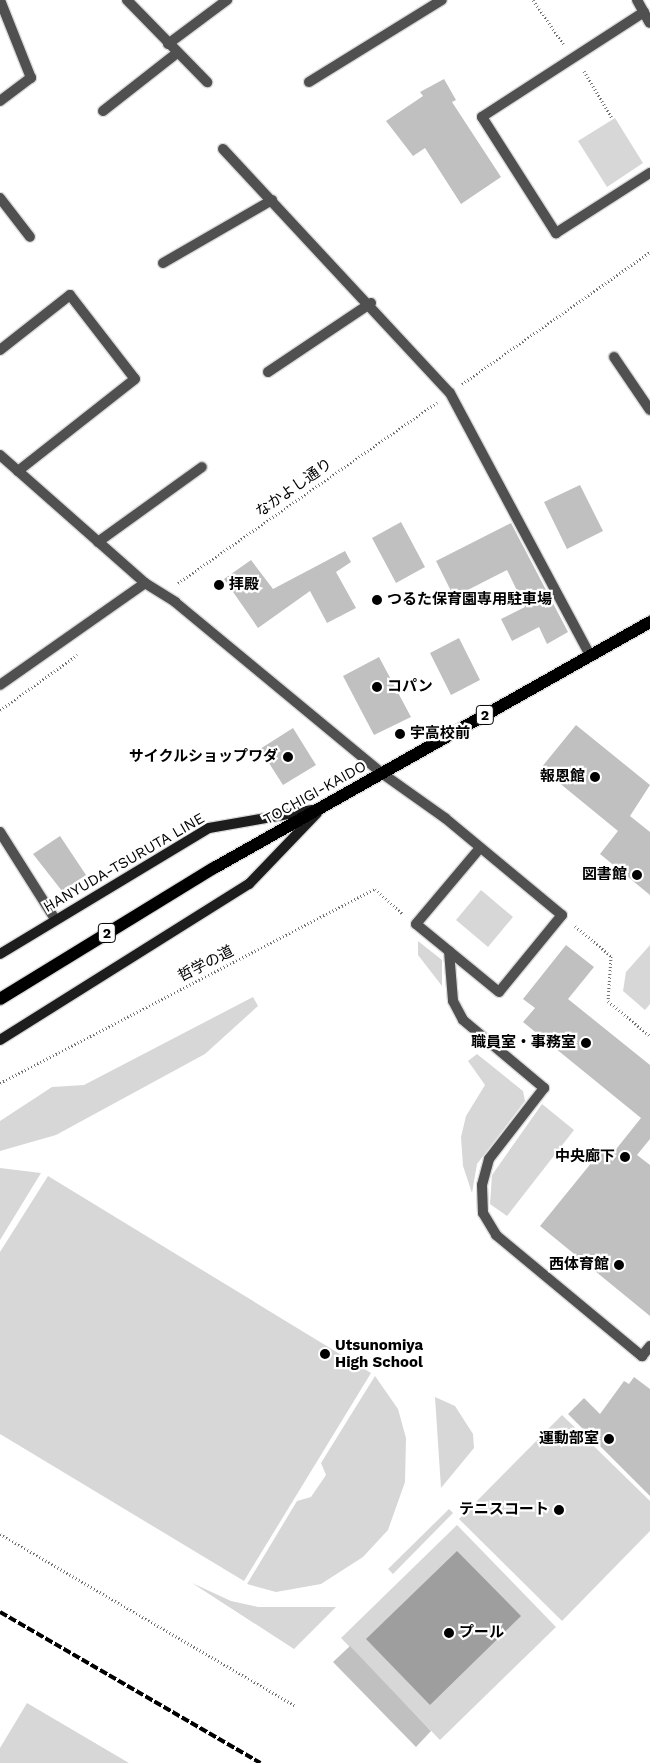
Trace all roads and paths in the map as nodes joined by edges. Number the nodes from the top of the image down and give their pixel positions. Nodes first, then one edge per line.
1 (0, 0) edge
2 (127, 0) edge
3 (228, 0) edge
4 (419, 0) edge
5 (442, 0) edge
6 (533, 0) edge
7 (637, 0) edge
8 (426, 10) junction
9 (644, 12) junction
10 (650, 23) edge
11 (168, 44) junction
12 (177, 53) junction
13 (574, 58) junction
14 (207, 82) dead end
15 (308, 82) dead end
16 (0, 101) edge
17 (103, 111) dead end
18 (612, 118) dead end
19 (223, 148) dead end
20 (650, 173) edge
21 (0, 198) edge
22 (272, 200) junction
23 (30, 237) dead end
24 (650, 252) edge
25 (163, 262) dead end
26 (371, 303) junction
27 (0, 350) edge
28 (614, 357) dead end
29 (268, 372) dead end
30 (457, 387) dead end
31 (444, 396) dead end
32 (650, 410) edge
33 (0, 455) edge
34 (202, 467) dead end
35 (18, 471) junction
36 (98, 542) junction
37 (145, 584) junction
38 (161, 595) junction
39 (650, 622) edge
40 (590, 655) junction
41 (0, 685) edge
42 (382, 774) junction
43 (321, 809) junction
44 (0, 832) edge
45 (480, 848) junction
46 (562, 914) junction
47 (55, 920) junction
48 (416, 924) junction
49 (448, 951) junction
50 (0, 954) edge
51 (0, 999) edge
52 (650, 1036) edge
53 (0, 1040) edge
54 (0, 1083) edge
55 (650, 1346) edge
56 (0, 1534) edge
57 (296, 1706) dead end

1 - 16 street
2 - 11 street
3 - 11 street
4 - 8 street
5 - 8 street
6 - 13 path
7 - 9 street
8 - 15 street
9 - 10 street
9 - 13 street
11 - 12 street
12 - 14 street
12 - 17 street
13 - 18 path
13 - 20 street
19 - 22 street
21 - 23 street
22 - 25 street
22 - 26 street
24 - 30 path
26 - 29 street
26 - 40 street
27 - 35 street
28 - 32 street
31 - 38 path, なかよし通り
33 - 35 street
34 - 36 street
35 - 36 street
36 - 37 street
37 - 38 street
37 - 41 street
38 - 42 street
39 - 40 main road, TOCHIGI-KAIDO / 2
40 - 42 main road, TOCHIGI-KAIDO / 2
42 - 43 main road, TOCHIGI-KAIDO / 2
42 - 45 street
43 - 47 main road, HANYUDA-TSURUTA LINE
43 - 51 main road, TOCHIGI-KAIDO / 2
43 - 53 main road
44 - 47 street
45 - 46 street
45 - 48 street
46 - 49 street
46 - 52 path
47 - 50 main road, HANYUDA-TSURUTA LINE
48 - 49 street
48 - 54 path, 哲学の道
49 - 55 street
56 - 57 path

